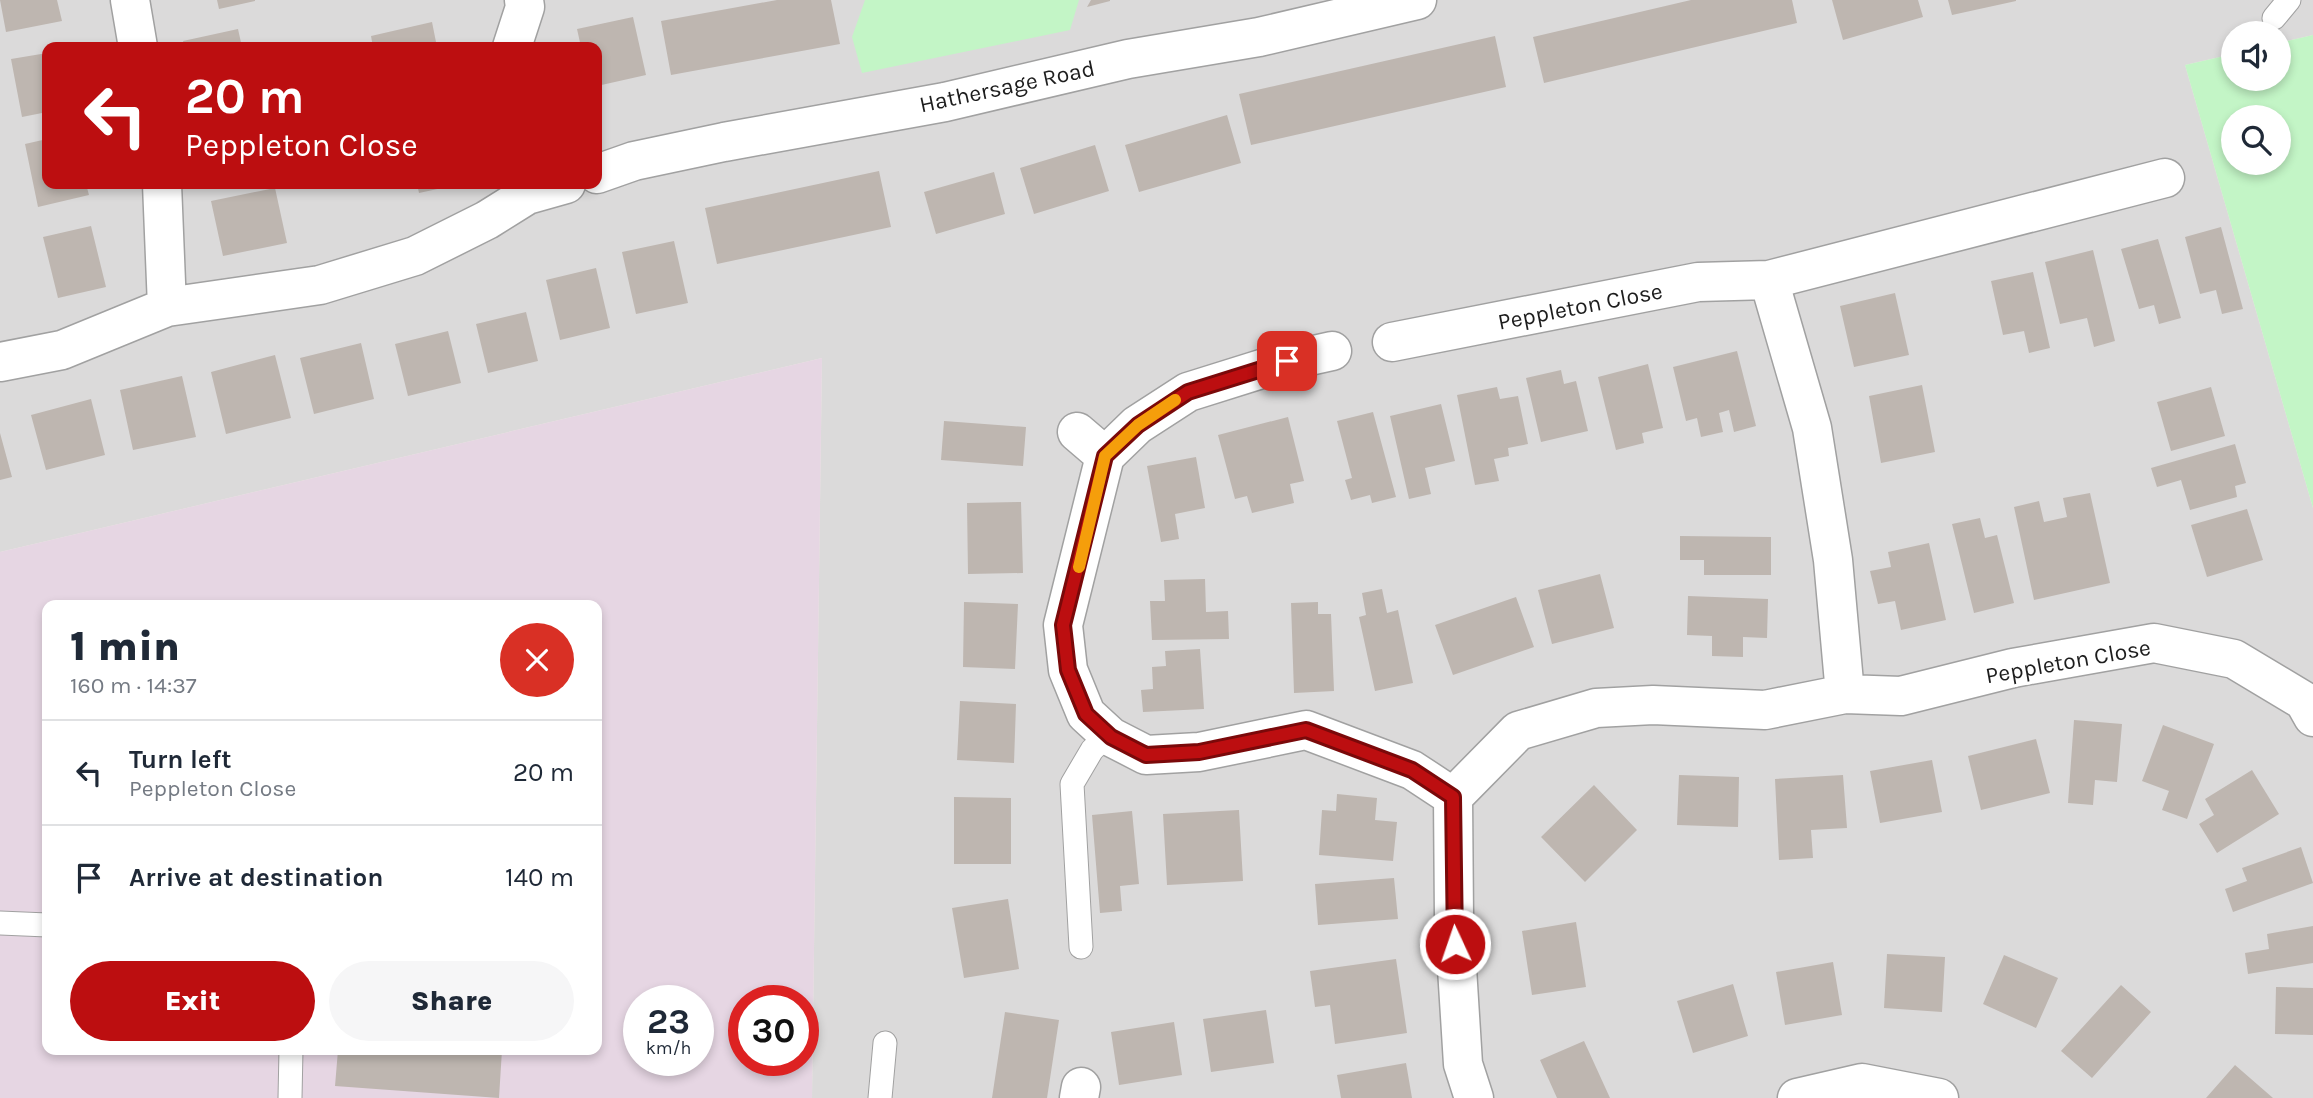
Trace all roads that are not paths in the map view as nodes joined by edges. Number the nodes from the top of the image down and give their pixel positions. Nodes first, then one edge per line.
1 (130, 0) edge
2 (524, 0) edge
3 (1417, 0) edge
4 (2289, 0) edge
5 (2274, 18) dead end
6 (137, 42) edge
7 (514, 42) edge
8 (602, 172) edge
9 (2165, 178) dead end
10 (162, 189) edge
11 (525, 189) edge
12 (1769, 279) junction
13 (167, 307) junction
14 (1392, 342) dead end
15 (1332, 351) dead end
16 (0, 362) edge
17 (1845, 694) junction
18 (2313, 717) edge
19 (1108, 734) junction
20 (1453, 797) junction
21 (0, 923) edge
22 (42, 925) edge
23 (1081, 947) dead end
24 (885, 1043) dead end
25 (291, 1055) edge
26 (290, 1098) edge
27 (880, 1098) edge
28 (1474, 1098) edge
29 (1797, 1098) edge
30 (1939, 1098) edge

1 - 6 street
2 - 7 street
3 - 8 street, Hathersage Road
4 - 5 lane
9 - 12 street, Peppleton Close
10 - 13 street
11 - 13 street
12 - 14 street, Peppleton Close
12 - 17 street
13 - 16 street
15 - 19 street
17 - 18 street, Peppleton Close
17 - 20 street, Peppleton Close
19 - 20 street
19 - 23 lane
20 - 28 street
21 - 22 lane
24 - 27 lane
25 - 26 lane
29 - 30 street

